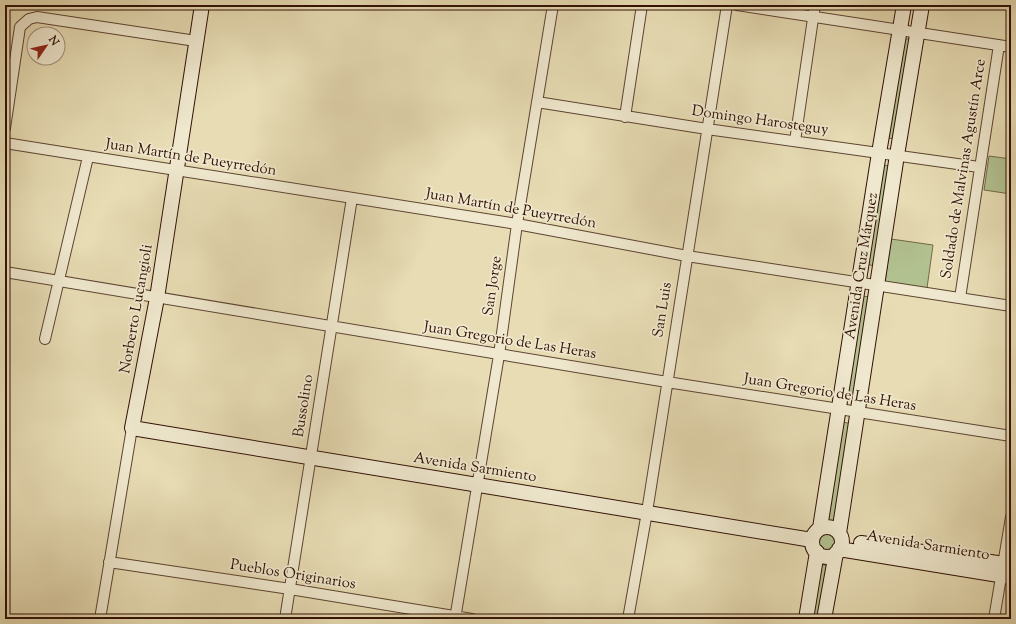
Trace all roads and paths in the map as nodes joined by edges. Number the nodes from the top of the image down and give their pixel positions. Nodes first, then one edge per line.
1 (202, 5) edge
2 (553, 5) edge
3 (642, 5) edge
4 (727, 5) edge
5 (737, 5) edge
6 (815, 5) edge
7 (904, 5) edge
8 (922, 5) edge
9 (813, 16) junction
10 (899, 28) junction
11 (917, 31) junction
12 (196, 40) junction
13 (999, 45) junction
14 (1011, 47) edge
15 (537, 102) junction
16 (625, 117) junction
17 (5, 128) edge
18 (707, 129) junction
19 (795, 141) junction
20 (5, 143) edge
21 (878, 153) junction
22 (896, 155) junction
23 (88, 157) junction
24 (979, 167) junction
25 (177, 171) junction
26 (352, 198) junction
27 (517, 224) junction
28 (687, 256) junction
29 (5, 272) edge
30 (858, 281) junction
31 (58, 282) junction
32 (877, 284) junction
33 (157, 298) junction
34 (960, 298) junction
35 (1011, 306) edge
36 (331, 328) junction
37 (45, 339) dead end
38 (499, 354) junction
39 (667, 382) junction
40 (838, 409) junction
41 (856, 412) junction
42 (132, 428) junction
43 (1011, 436) edge
44 (311, 459) junction
45 (476, 486) junction
46 (647, 512) junction
47 (1011, 517) edge
48 (820, 528) junction
49 (839, 544) junction
50 (815, 546) junction
51 (109, 562) junction
52 (1007, 570) edge
53 (290, 589) junction
54 (455, 618) edge
55 (100, 619) edge
56 (285, 619) edge
57 (472, 619) edge
58 (628, 619) edge
59 (806, 619) edge
60 (824, 619) edge
61 (994, 619) edge

1 - 12 main road, Norberto Lucangioli
2 - 15 street, San Jorge
3 - 16 street
4 - 18 street, San Luis
5 - 9 street
6 - 9 street
7 - 10 main road, Avenida Cruz Márquez
8 - 11 main road, Avenida Cruz Márquez
9 - 10 street
9 - 19 street
10 - 11 street
10 - 21 main road, Avenida Cruz Márquez
11 - 13 street
11 - 22 main road, Avenida Cruz Márquez
12 - 17 street
12 - 25 main road, Norberto Lucangioli
13 - 14 street
13 - 24 street, Soldado de Malvinas Agustín Arce
15 - 16 street, Domingo Harosteguy
15 - 27 street, San Jorge
16 - 18 street, Domingo Harosteguy
18 - 19 street, Domingo Harosteguy
18 - 28 street, San Luis
19 - 21 street, Domingo Harosteguy
20 - 23 street, Juan Martín de Pueyrredón
21 - 22 street, Domingo Harosteguy
21 - 30 main road, Avenida Cruz Márquez
22 - 24 street, Domingo Harosteguy
22 - 32 main road, Avenida Cruz Márquez
23 - 25 street, Juan Martín de Pueyrredón
23 - 31 street
24 - 34 street, Soldado de Malvinas Agustín Arce
25 - 26 street, Juan Martín de Pueyrredón
25 - 33 main road, Norberto Lucangioli
26 - 27 street, Juan Martín de Pueyrredón
26 - 36 street, Bussolino
27 - 28 street, Juan Martín de Pueyrredón
27 - 38 street, San Jorge
28 - 30 street, Juan Martín de Pueyrredón
28 - 39 street, San Luis
29 - 31 street, Juan Gregorio de Las Heras
30 - 32 street, Juan Martín de Pueyrredón
30 - 40 main road, Avenida Cruz Márquez
31 - 33 street, Juan Gregorio de Las Heras
31 - 37 street
32 - 34 street, Juan Martín de Pueyrredón
32 - 41 main road, Avenida Cruz Márquez
33 - 36 street, Juan Gregorio de Las Heras
33 - 42 main road, Norberto Lucangioli
34 - 35 street, Juan Martín de Pueyrredón
36 - 38 street, Juan Gregorio de Las Heras
36 - 44 street, Bussolino
38 - 39 street, Juan Gregorio de Las Heras
38 - 45 street, San Jorge
39 - 40 street, Juan Gregorio de Las Heras
39 - 46 street, San Luis
40 - 41 street, Juan Gregorio de Las Heras
40 - 48 main road, Avenida Cruz Márquez
41 - 43 street, Juan Gregorio de Las Heras
41 - 49 main road, Avenida Cruz Márquez
42 - 44 main road, Avenida Sarmiento
42 - 51 street, Norberto Lucangioli
44 - 45 main road, Avenida Sarmiento
44 - 53 street, Bussolino
45 - 46 main road, Avenida Sarmiento
45 - 54 street, San Jorge
46 - 50 main road, Avenida Sarmiento
46 - 58 street, San Luis
47 - 52 street
48 - 49 main road
48 - 50 main road
49 - 50 main road, Avenida Sarmiento
49 - 52 main road, Avenida Sarmiento
49 - 60 main road, Avenida Cruz Márquez
50 - 59 main road
51 - 53 street, Pueblos Originarios
51 - 55 street, Norberto Lucangioli
52 - 61 street
53 - 54 street, Pueblos Originarios
53 - 56 street, Bussolino
54 - 57 street, Pueblos Originarios

